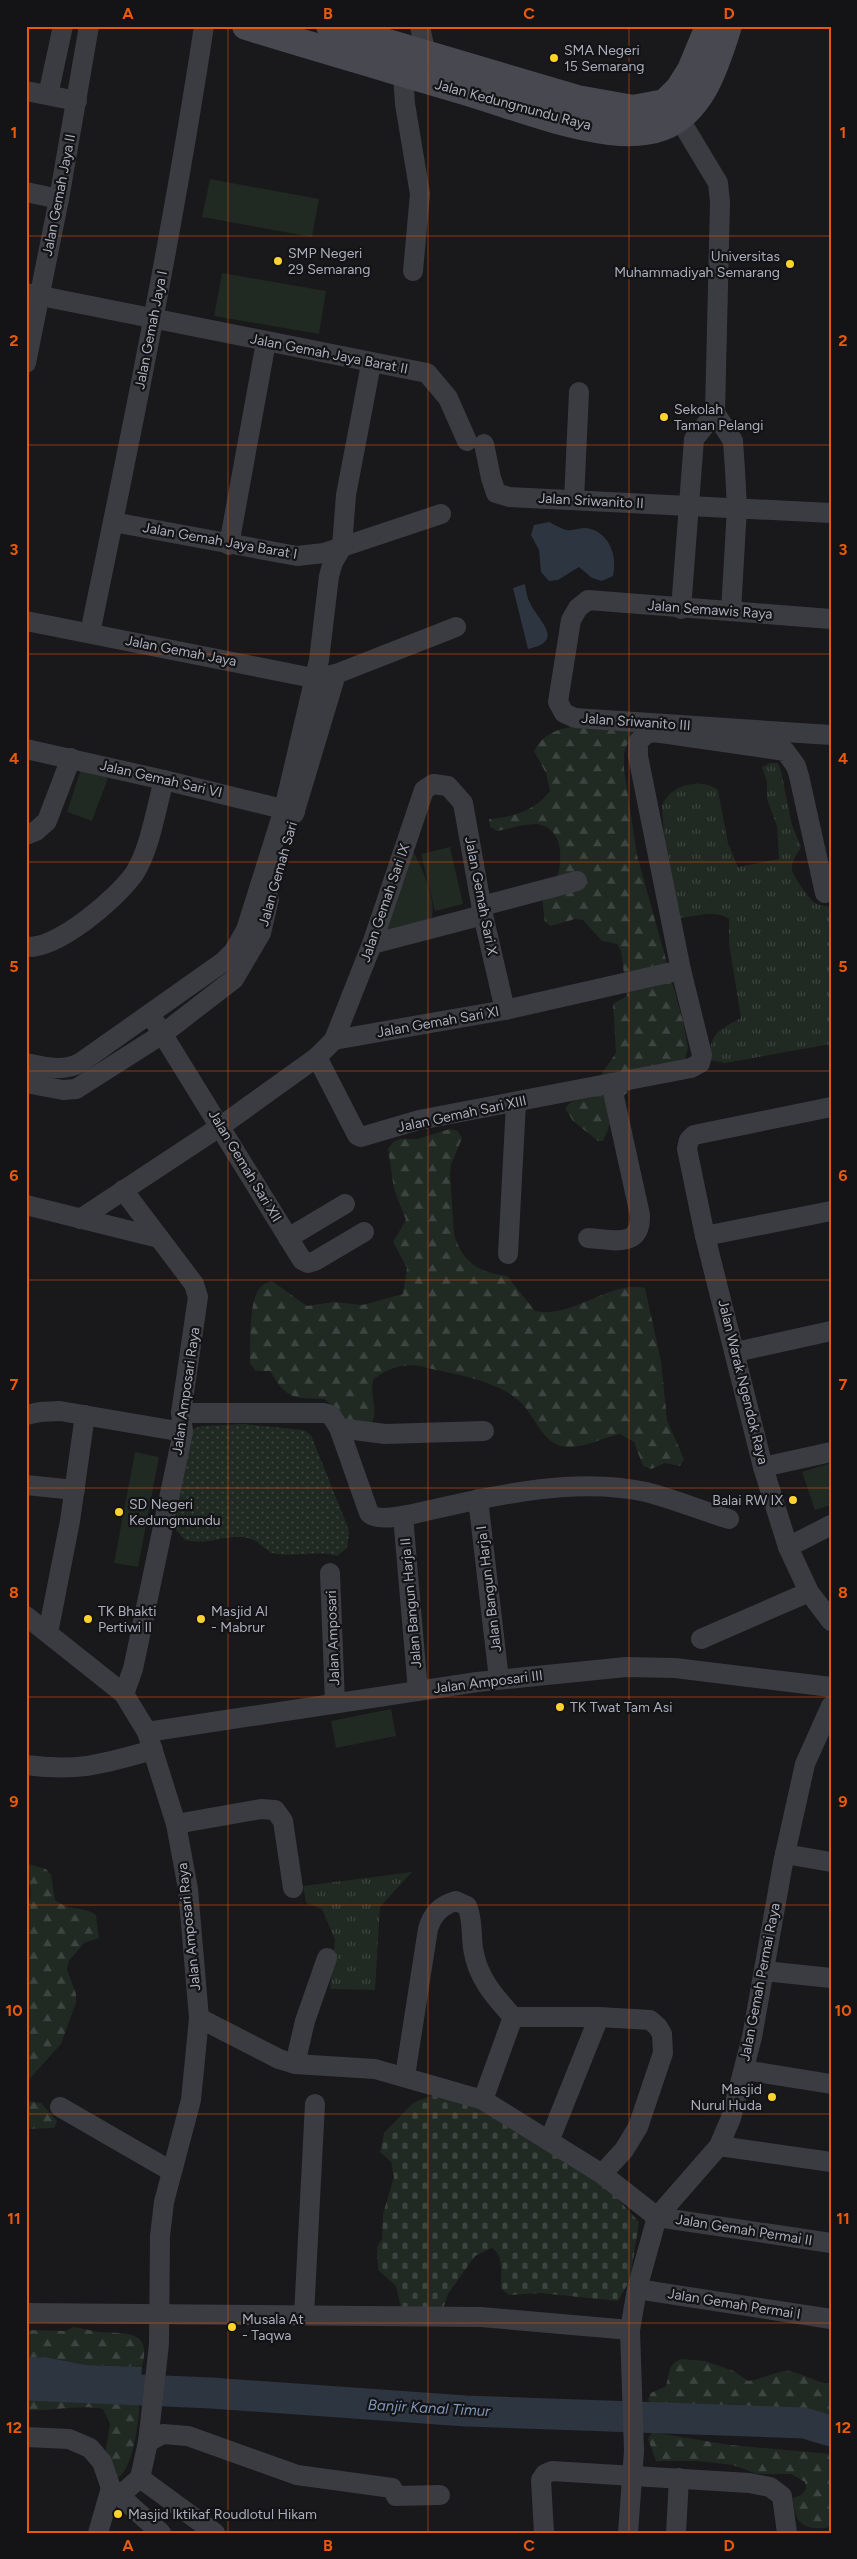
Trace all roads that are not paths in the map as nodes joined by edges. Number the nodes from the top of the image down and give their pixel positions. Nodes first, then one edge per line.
1 (64, 26) edge
2 (89, 26) edge
3 (204, 26) edge
4 (246, 26) edge
5 (330, 26) edge
6 (420, 26) edge
7 (717, 31) edge
8 (426, 55) junction
9 (403, 74) junction
10 (479, 82) junction
11 (26, 91) edge
12 (48, 96) junction
13 (77, 101) junction
14 (672, 111) junction
15 (26, 192) edge
16 (59, 198) junction
17 (413, 272) dead end
18 (33, 294) edge
19 (154, 320) junction
20 (266, 342) junction
21 (26, 363) edge
22 (371, 364) junction
23 (579, 392) dead end
24 (715, 412) junction
25 (475, 442) joint
26 (574, 500) junction
27 (688, 505) junction
28 (737, 508) junction
29 (831, 513) edge
30 (441, 514) dead end
31 (113, 522) junction
32 (229, 545) junction
33 (342, 547) junction
34 (588, 600) joint
35 (681, 609) junction
36 (731, 611) junction
37 (831, 619) edge
38 (26, 621) edge
39 (456, 627) dead end
40 (90, 633) junction
41 (336, 674) junction
42 (313, 678) junction
43 (831, 735) edge
44 (26, 749) edge
45 (71, 758) junction
46 (164, 780) junction
47 (448, 786) joint
48 (289, 810) junction
49 (26, 835) edge
50 (577, 881) dead end
51 (826, 893) dead end
52 (482, 910) junction
53 (258, 916) junction
54 (372, 944) junction
55 (26, 947) edge
56 (681, 970) junction
57 (505, 1010) junction
58 (149, 1014) junction
59 (164, 1033) junction
60 (334, 1040) junction
61 (317, 1057) junction
62 (26, 1063) edge
63 (26, 1083) edge
64 (603, 1085) junction
65 (516, 1103) junction
66 (831, 1107) edge
67 (220, 1126) junction
68 (123, 1190) junction
69 (345, 1204) dead end
70 (26, 1205) edge
71 (831, 1211) edge
72 (80, 1219) junction
73 (364, 1232) dead end
74 (705, 1236) junction
75 (159, 1238) junction
76 (288, 1238) junction
77 (588, 1238) dead end
78 (508, 1254) dead end
79 (831, 1331) edge
80 (736, 1352) junction
81 (26, 1415) edge
82 (85, 1415) junction
83 (182, 1422) junction
84 (339, 1428) junction
85 (484, 1431) dead end
86 (831, 1452) edge
87 (764, 1467) junction
88 (26, 1485) edge
89 (75, 1490) junction
90 (478, 1499) junction
91 (403, 1516) junction
92 (730, 1519) dead end
93 (831, 1525) edge
94 (788, 1548) junction
95 (330, 1573) dead end
96 (809, 1592) junction
97 (26, 1616) edge
98 (831, 1622) edge
99 (48, 1633) junction
100 (701, 1638) dead end
101 (499, 1679) junction
102 (831, 1686) edge
103 (418, 1691) junction
104 (124, 1694) junction
105 (335, 1703) junction
106 (831, 1706) edge
107 (150, 1741) junction
108 (26, 1765) edge
109 (176, 1824) junction
110 (785, 1854) junction
111 (831, 1862) edge
112 (293, 1888) dead end
113 (327, 1958) dead end
114 (764, 1971) junction
115 (831, 1978) edge
116 (513, 2017) junction
117 (599, 2017) junction
118 (199, 2018) junction
119 (295, 2064) junction
120 (744, 2070) junction
121 (405, 2076) junction
122 (831, 2084) edge
123 (483, 2100) junction
124 (315, 2104) dead end
125 (60, 2107) dead end
126 (550, 2140) junction
127 (719, 2146) junction
128 (831, 2162) edge
129 (171, 2172) junction
130 (602, 2174) junction
131 (657, 2217) junction
132 (831, 2243) edge
133 (637, 2289) junction
134 (26, 2313) edge
135 (159, 2315) junction
136 (304, 2315) junction
137 (831, 2319) edge
138 (630, 2330) junction
139 (26, 2437) edge
140 (148, 2442) junction
141 (634, 2477) junction
142 (140, 2478) junction
143 (679, 2478) junction
144 (115, 2492) junction
145 (440, 2496) dead end
146 (98, 2533) edge
147 (161, 2533) edge
148 (215, 2533) edge
149 (544, 2533) edge
150 (628, 2533) edge
151 (676, 2533) edge
152 (787, 2533) edge

1 - 12 street
2 - 13 street, Jalan Gemah Jaya II
3 - 19 street, Jalan Gemah Jaya I
4 - 9 main road, Jalan Kedungmundu Raya
5 - 8 main road, Jalan Kedungmundu Raya
6 - 8 street
7 - 14 main road, Jalan Kedungmundu Raya
8 - 10 main road, Jalan Kedungmundu Raya
9 - 10 main road, Jalan Kedungmundu Raya
9 - 17 street
10 - 14 main road, Jalan Kedungmundu Raya
11 - 12 street
12 - 13 street
13 - 16 street, Jalan Gemah Jaya II
14 - 24 street
15 - 16 street
16 - 18 street, Jalan Gemah Jaya II
18 - 19 street, Jalan Gemah Jaya Barat II
18 - 21 street, Jalan Gemah Jaya II
19 - 20 street, Jalan Gemah Jaya Barat II
19 - 31 street, Jalan Gemah Jaya I
20 - 22 street, Jalan Gemah Jaya Barat II
20 - 32 street
22 - 25 street, Jalan Gemah Jaya Barat II
22 - 33 street
23 - 26 street
24 - 27 street
24 - 28 street
25 - 26 street, Jalan Sriwanito II
26 - 27 street, Jalan Sriwanito II
27 - 28 street, Jalan Sriwanito II
27 - 35 street
28 - 29 street, Jalan Sriwanito II
28 - 36 street
30 - 33 street, Jalan Gemah Jaya Barat I
31 - 32 street, Jalan Gemah Jaya Barat I
31 - 40 street, Jalan Gemah Jaya I
32 - 33 street, Jalan Gemah Jaya Barat I
33 - 42 street, Jalan Gemah Sari
34 - 35 street, Jalan Semawis Raya
34 - 43 street, Jalan Sriwanito III
35 - 36 street, Jalan Semawis Raya
36 - 37 street, Jalan Semawis Raya
38 - 40 street, Jalan Gemah Jaya
39 - 41 street, Jalan Gemah Jaya
40 - 42 street, Jalan Gemah Jaya
41 - 42 street, Jalan Gemah Jaya
41 - 48 street, Jalan Gemah Sari
42 - 48 street, Jalan Gemah Sari
44 - 45 street, Jalan Gemah Sari VI
45 - 46 street, Jalan Gemah Sari VI
45 - 49 street
46 - 48 street, Jalan Gemah Sari VI
46 - 55 street
47 - 52 street, Jalan Gemah Sari X
47 - 54 street, Jalan Gemah Sari IX
48 - 53 street, Jalan Gemah Sari
50 - 52 street
51 - 56 street
52 - 54 street
52 - 57 street, Jalan Gemah Sari X
53 - 58 street, Jalan Gemah Sari
53 - 59 street, Jalan Gemah Sari
54 - 60 street, Jalan Gemah Sari IX
56 - 57 street, Jalan Gemah Sari XI
56 - 64 street, Jalan Gemah Sari XIII
57 - 60 street, Jalan Gemah Sari XI
58 - 59 street, Jalan Gemah Sari XII
58 - 62 street, Jalan Gemah Sari
59 - 63 street, Jalan Gemah Sari
59 - 67 street, Jalan Gemah Sari XII
60 - 61 street
61 - 65 street, Jalan Gemah Sari XIII
61 - 67 street
64 - 65 street, Jalan Gemah Sari XIII
64 - 77 street
65 - 78 street
66 - 74 street, Jalan Warak Ngendok Raya
67 - 68 street
67 - 76 street, Jalan Gemah Sari XII
68 - 72 street
68 - 75 street, Jalan Amposari Raya
69 - 76 street
70 - 72 street
71 - 74 street
72 - 75 street
73 - 76 street, Jalan Gemah Sari XII
74 - 80 street, Jalan Warak Ngendok Raya
75 - 83 street, Jalan Amposari Raya
79 - 80 street
80 - 87 street, Jalan Warak Ngendok Raya
81 - 82 street
82 - 83 street
82 - 89 street
83 - 84 street
83 - 104 street, Jalan Amposari Raya
84 - 85 street
84 - 91 street
86 - 87 street
87 - 94 street, Jalan Warak Ngendok Raya
88 - 89 street
89 - 99 street
90 - 91 street
90 - 92 street
90 - 101 street, Jalan Bangun Harja I
91 - 103 street, Jalan Bangun Harja II
93 - 94 street
94 - 96 street, Jalan Warak Ngendok Raya
95 - 105 street, Jalan Amposari
96 - 98 street, Jalan Warak Ngendok Raya
96 - 100 street
97 - 99 street
99 - 104 street
101 - 102 street, Jalan Amposari III
101 - 103 street, Jalan Amposari III
103 - 105 street, Jalan Amposari III
104 - 107 street, Jalan Amposari Raya
105 - 107 street, Jalan Amposari III
106 - 110 street, Jalan Gemah Permai Raya
107 - 108 street
107 - 109 street, Jalan Amposari Raya
109 - 112 street
109 - 118 street, Jalan Amposari Raya
110 - 111 street
110 - 114 street, Jalan Gemah Permai Raya
113 - 119 street
114 - 115 street
114 - 120 street, Jalan Gemah Permai Raya
116 - 117 street
116 - 121 street
116 - 123 street
117 - 126 street
117 - 130 street
118 - 119 street
118 - 129 street, Jalan Amposari Raya
119 - 121 street
120 - 122 street
120 - 127 street, Jalan Gemah Permai Raya
121 - 123 street
123 - 126 street
124 - 136 street
125 - 129 street
126 - 130 street
127 - 128 street
127 - 131 street, Jalan Gemah Permai Raya
129 - 135 street, Jalan Amposari Raya
130 - 131 street
131 - 132 street, Jalan Gemah Permai II
131 - 133 street, Jalan Gemah Permai Raya
133 - 137 street, Jalan Gemah Permai I
133 - 138 street, Jalan Gemah Permai Raya
134 - 135 street
135 - 136 street
135 - 140 street, Jalan Amposari Raya
136 - 138 street
138 - 141 street, Jalan Gemah Permai Raya
139 - 144 street
140 - 142 street, Jalan Amposari Raya
140 - 145 street
141 - 143 street
141 - 149 street
141 - 150 street, Jalan Gemah Permai Raya
142 - 144 street
142 - 148 street
143 - 151 street
143 - 152 street
144 - 146 street
144 - 147 street

